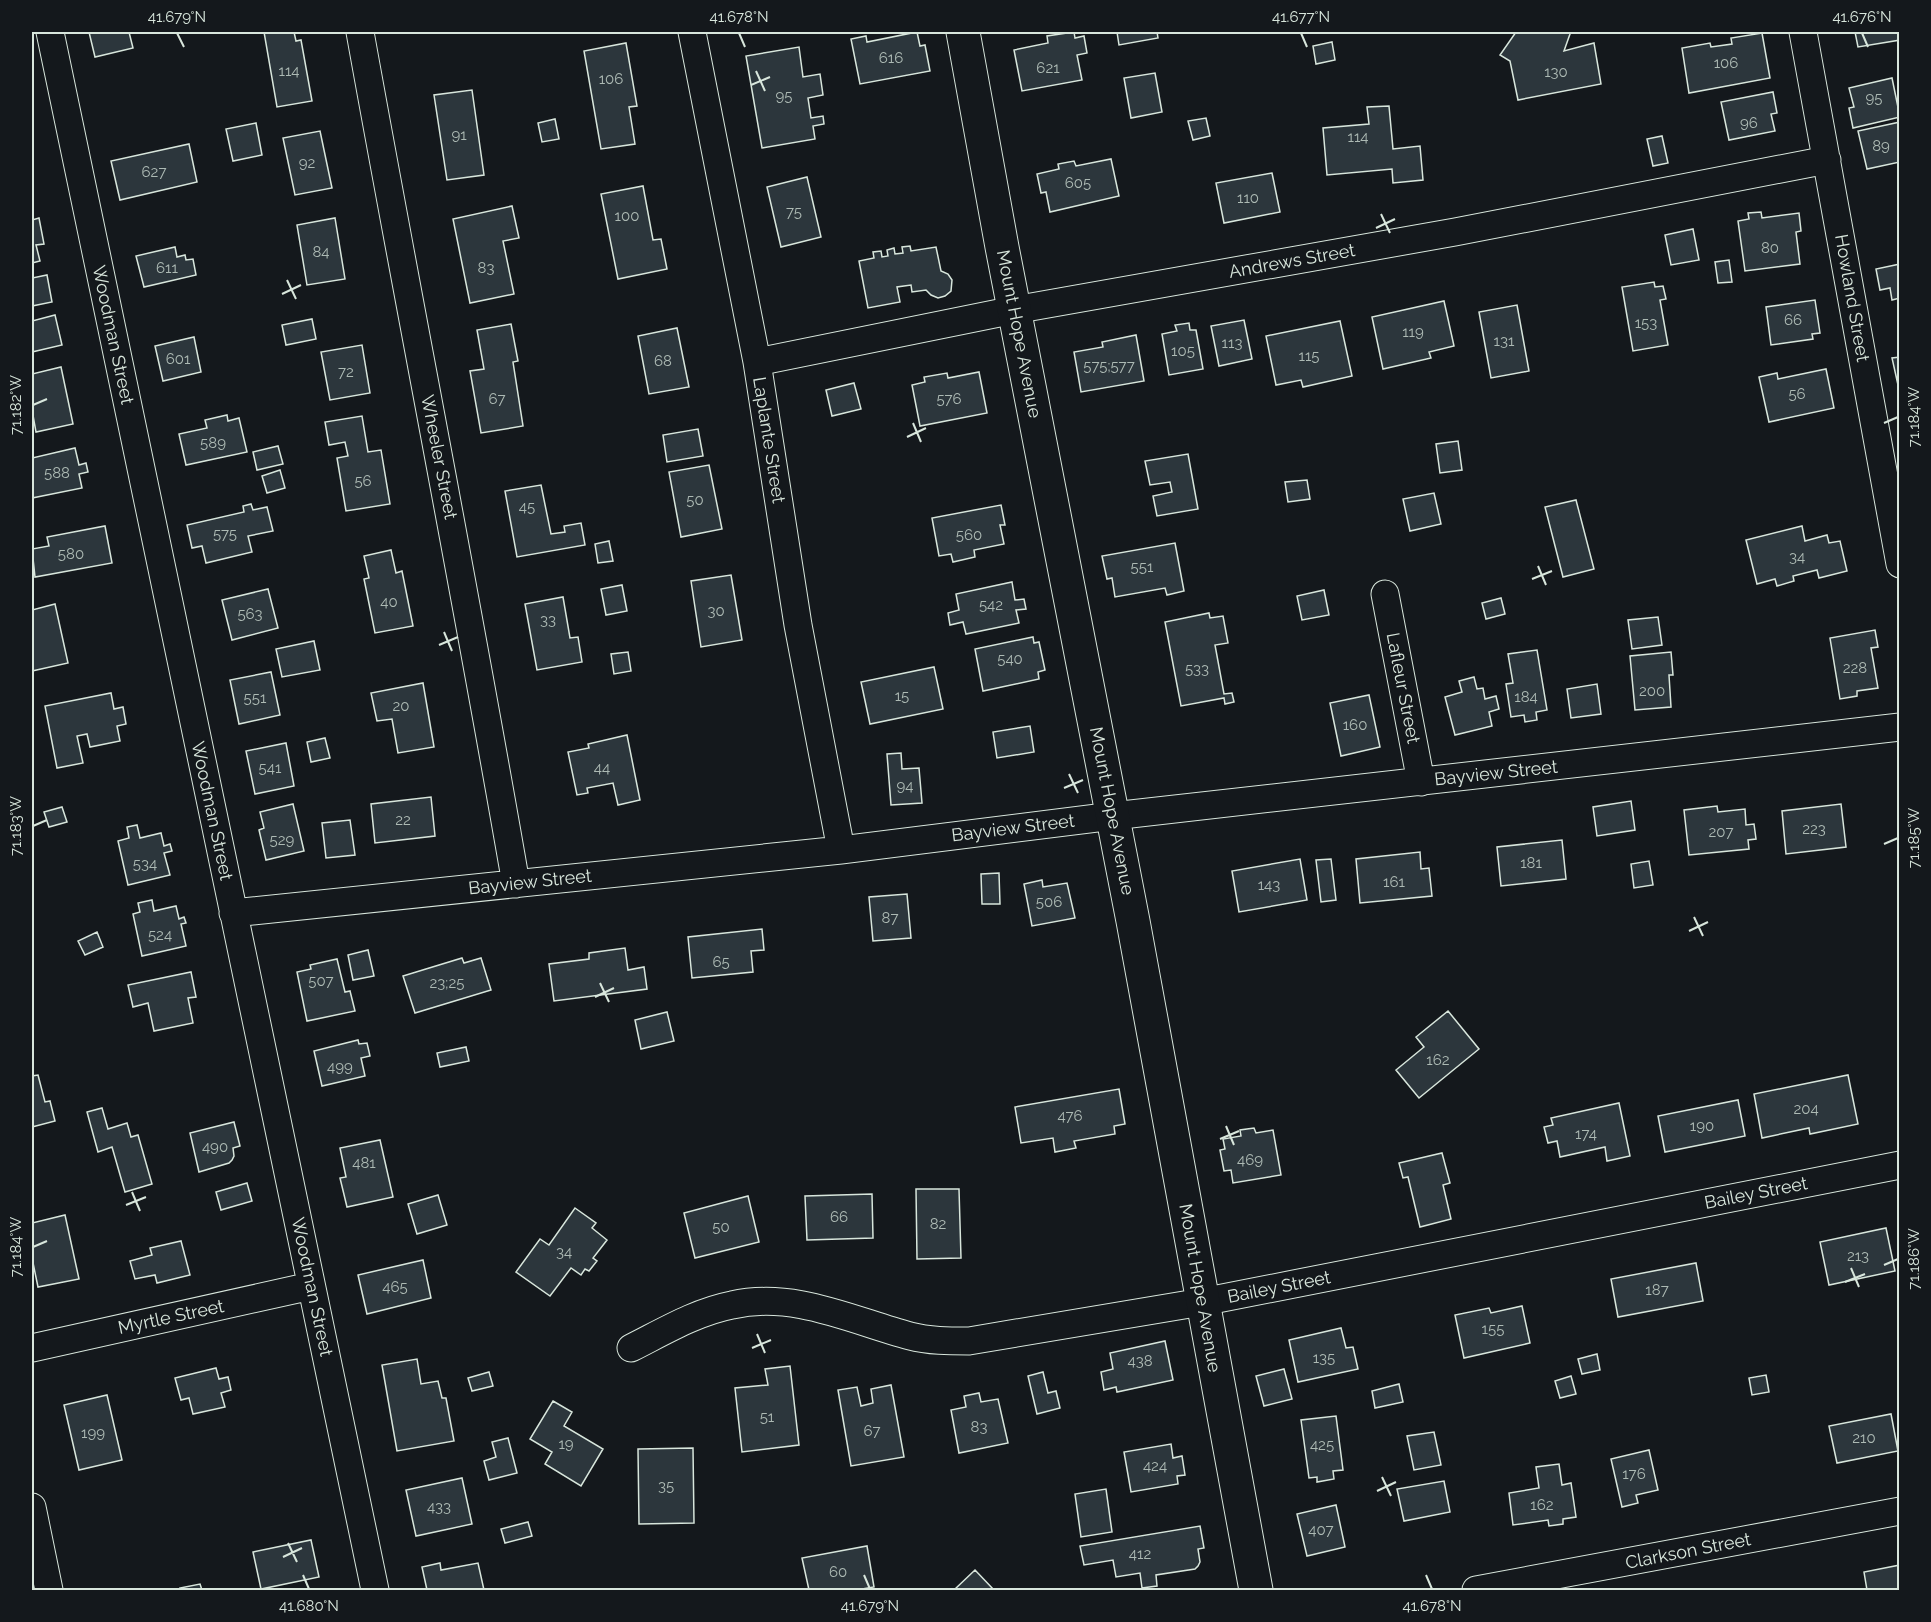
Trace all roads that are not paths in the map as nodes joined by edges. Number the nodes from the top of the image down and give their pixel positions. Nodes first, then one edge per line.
1 (50, 32) edge
2 (360, 32) edge
3 (692, 32) edge
4 (963, 32) edge
5 (1803, 32) edge
6 (1827, 160) junction
7 (1014, 310) junction
8 (758, 362) junction
9 (1899, 564) edge
10 (1385, 594) dead end
11 (1899, 727) edge
12 (1420, 782) junction
13 (1113, 816) junction
14 (841, 850) junction
15 (516, 884) junction
16 (233, 913) junction
17 (1899, 1165) edge
18 (312, 1286) junction
19 (1202, 1302) junction
20 (32, 1348) edge
21 (631, 1348) dead end
22 (32, 1507) edge
23 (1899, 1510) edge
24 (50, 1590) edge
25 (375, 1590) edge
26 (1256, 1590) edge
27 (1476, 1590) edge

1 - 16 street, Woodman Street
2 - 15 street, Wheeler Street
3 - 8 street, Laplante Street
4 - 7 main road, Mount Hope Avenue
5 - 6 street, Howland Street
6 - 7 street, Andrews Street
6 - 9 street, Howland Street
7 - 8 street, Andrews Street
7 - 13 main road, Mount Hope Avenue
8 - 14 street, Laplante Street
10 - 12 street, Lafleur Street
11 - 12 street, Bayview Street
12 - 13 street, Bayview Street
13 - 14 street, Bayview Street
13 - 19 main road, Mount Hope Avenue
14 - 15 street, Bayview Street
15 - 16 street, Bayview Street
16 - 18 street, Woodman Street
17 - 19 street, Bailey Street
18 - 20 street, Myrtle Street
18 - 25 street, Woodman Street
19 - 21 street, Bailey Street
19 - 26 main road, Mount Hope Avenue
22 - 24 street
23 - 27 street, Clarkson Street

